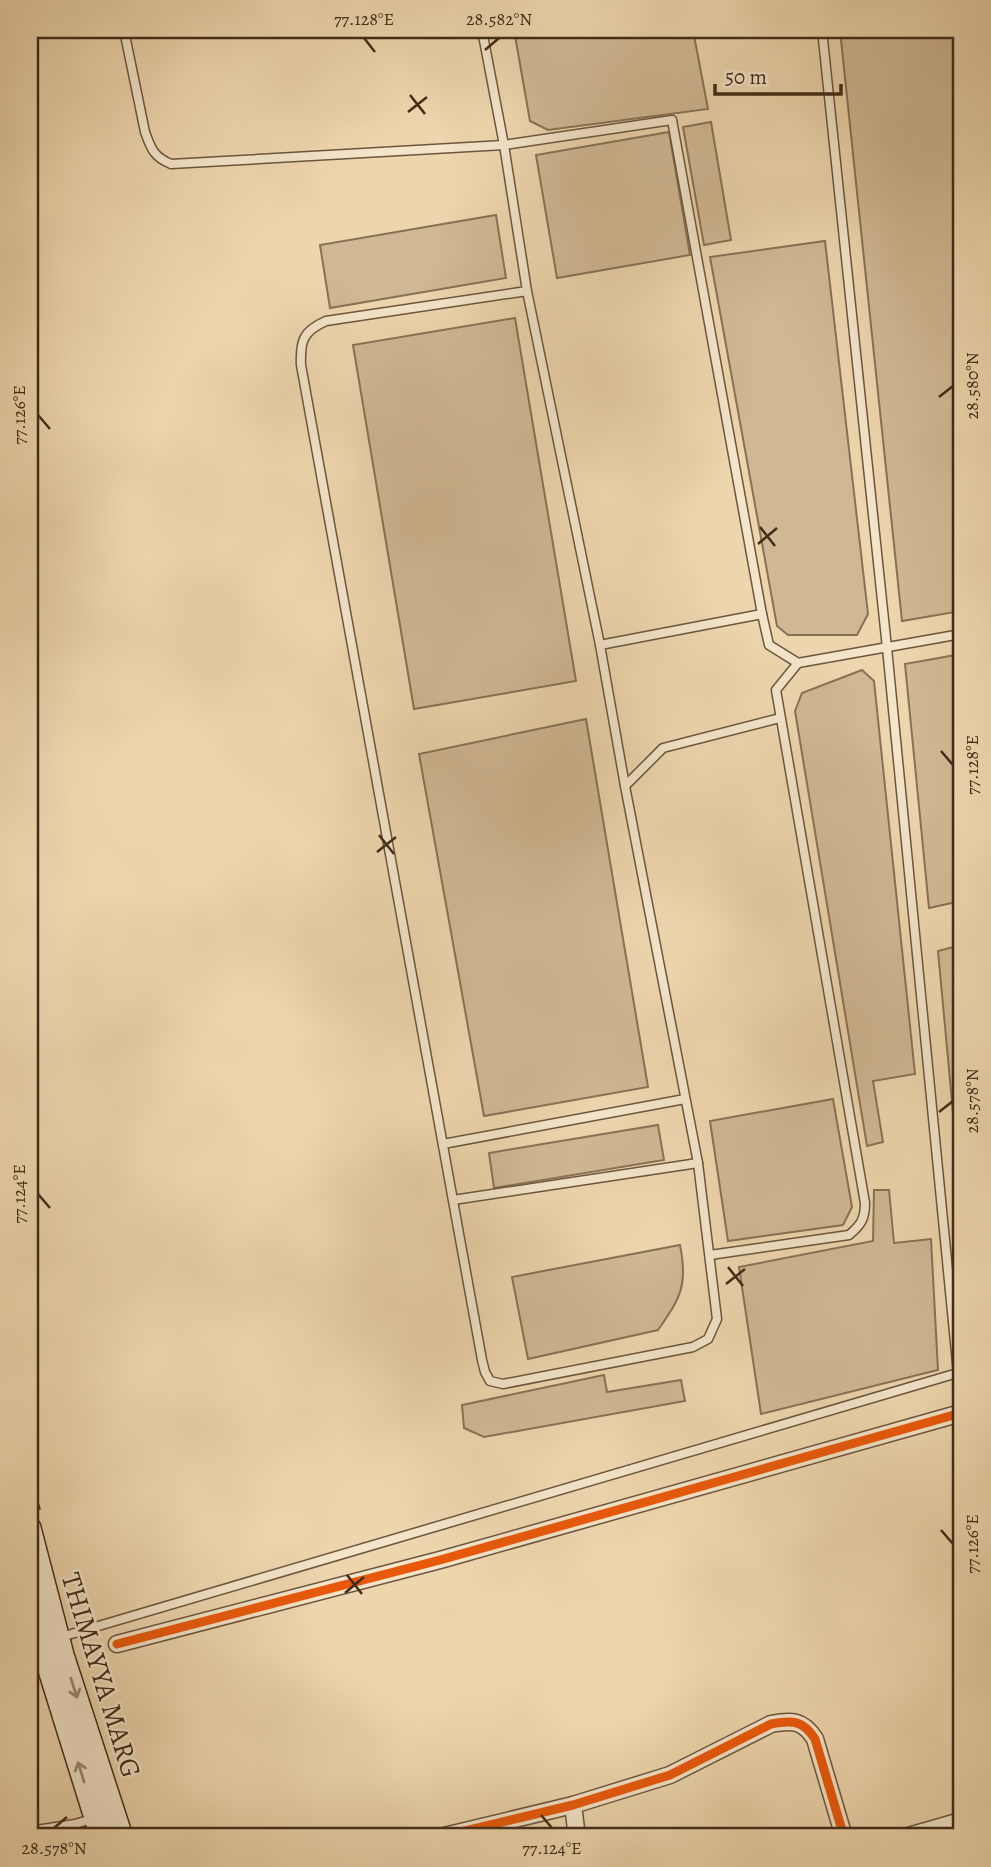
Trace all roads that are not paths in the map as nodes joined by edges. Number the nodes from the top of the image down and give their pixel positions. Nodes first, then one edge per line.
1 (124, 30) edge
2 (482, 30) edge
3 (822, 30) edge
4 (504, 145) junction
5 (527, 291) junction
6 (762, 614) junction
7 (961, 634) edge
8 (600, 645) junction
9 (887, 648) junction
10 (797, 663) junction
11 (780, 718) junction
12 (625, 786) junction
13 (685, 1100) junction
14 (443, 1144) junction
15 (698, 1163) junction
16 (453, 1200) junction
17 (710, 1255) junction
18 (959, 1373) edge
19 (961, 1413) edge
20 (30, 1528) edge
21 (30, 1609) edge
22 (58, 1638) junction
23 (117, 1644) dead end
24 (573, 1805) junction
25 (961, 1821) edge
26 (98, 1828) edge
27 (30, 1831) edge
28 (122, 1837) edge
29 (440, 1837) edge
30 (577, 1837) edge
31 (844, 1837) edge
32 (905, 1837) edge

1 - 4 lane
2 - 4 lane
3 - 9 lane
4 - 5 lane
4 - 6 lane
5 - 8 lane
5 - 14 lane
6 - 8 lane
6 - 10 lane
7 - 9 lane
8 - 12 lane
9 - 10 lane
9 - 18 lane
10 - 11 lane
11 - 12 lane
11 - 17 lane
12 - 13 lane
13 - 14 lane
13 - 15 lane
14 - 16 lane
15 - 16 lane
15 - 17 lane
16 - 17 lane
18 - 22 lane
19 - 23 street
20 - 22 street, THIMAYYA MARG
26 -> 21 street, THIMAYYA MARG
22 -> 28 street, THIMAYYA MARG
24 - 29 street
24 - 30 street
24 - 31 street
25 - 32 street
26 - 27 lane

